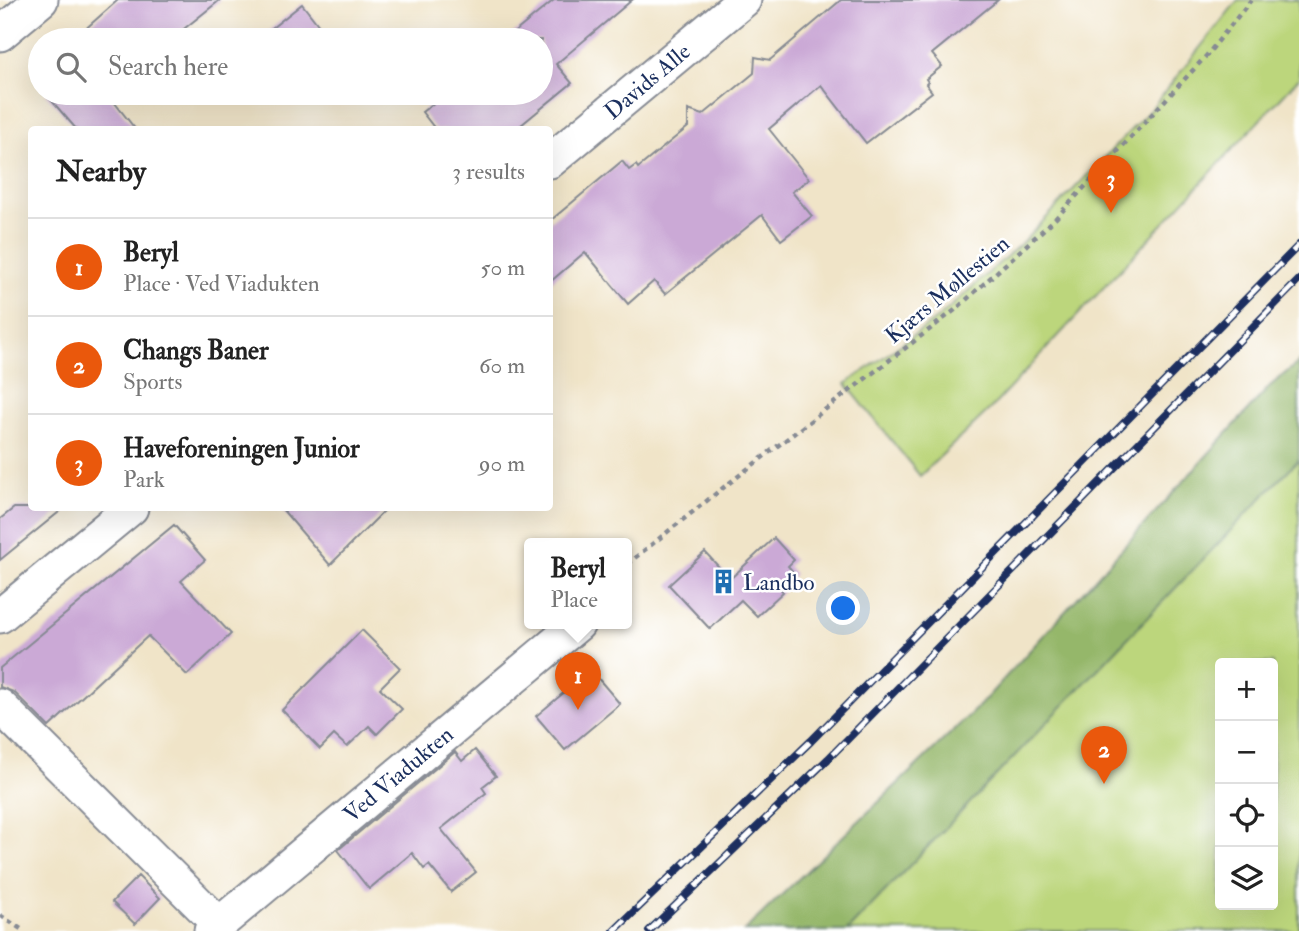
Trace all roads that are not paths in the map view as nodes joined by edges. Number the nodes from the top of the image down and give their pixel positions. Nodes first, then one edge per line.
1 (41, 0) edge
2 (744, 0) edge
3 (0, 34) edge
4 (553, 159) edge
5 (127, 511) edge
6 (0, 616) edge
7 (572, 629) edge
8 (0, 706) edge
9 (215, 928) edge

1 - 3 street
2 - 4 street, Davids Alle
5 - 6 street
7 - 9 street, Ved Viadukten
8 - 9 street, Ved Viadukten

